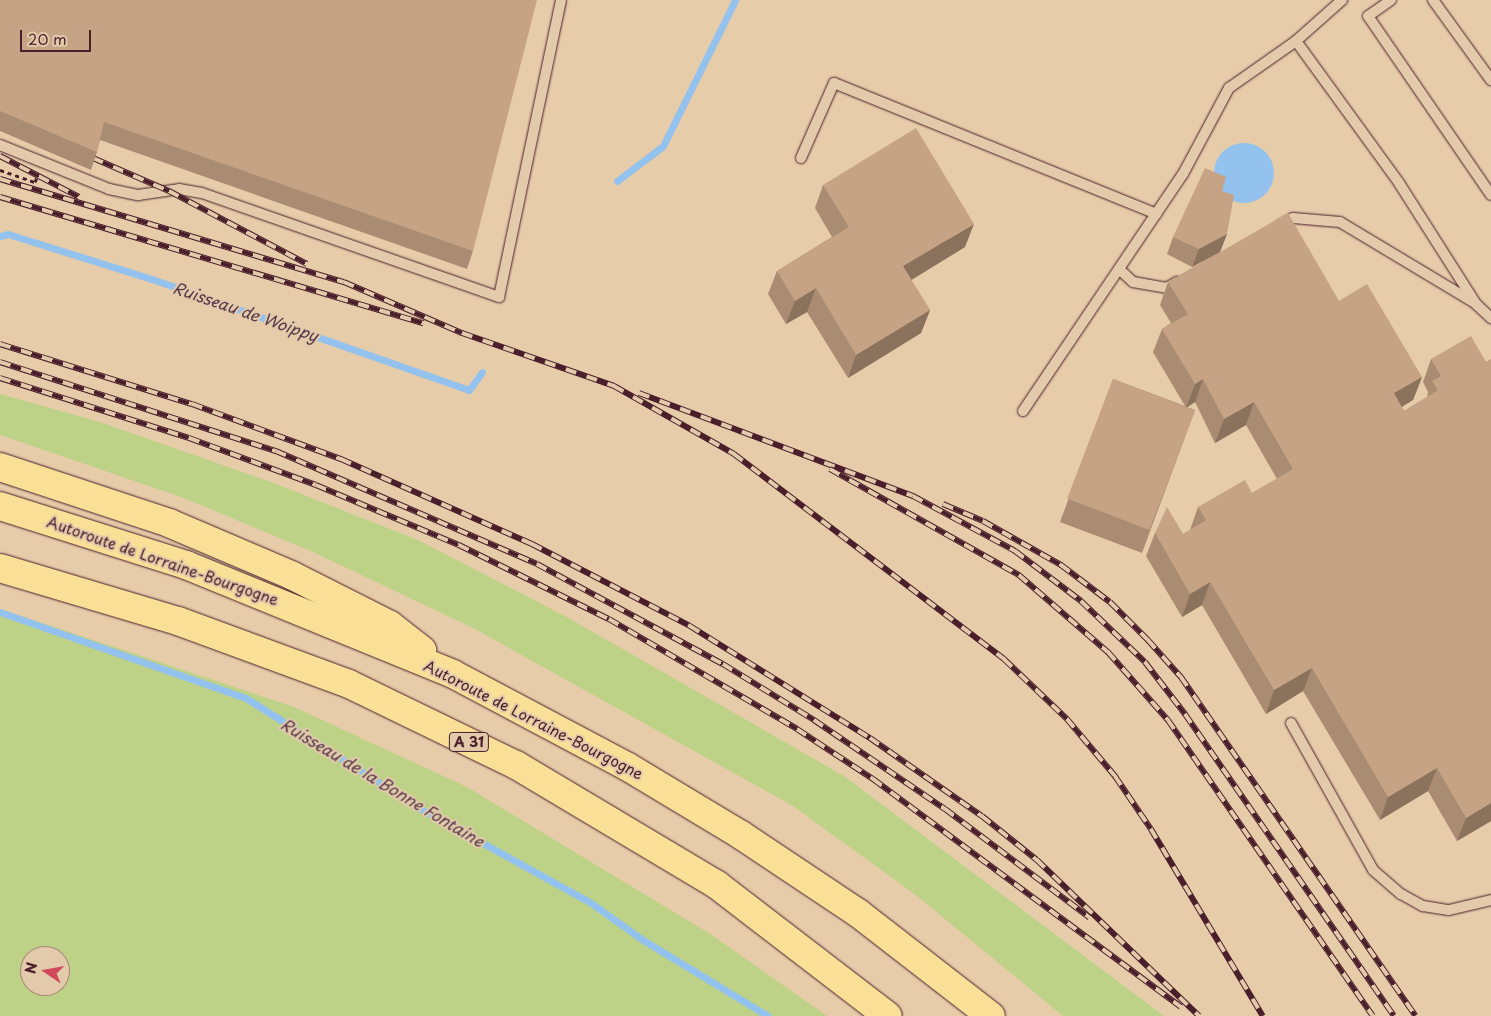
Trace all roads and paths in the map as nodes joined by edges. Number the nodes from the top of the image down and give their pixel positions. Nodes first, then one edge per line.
1 (561, 0) edge
2 (1342, 0) edge
3 (1391, 0) edge
4 (1433, 0) edge
5 (1296, 40) junction
6 (1491, 80) edge
7 (0, 145) edge
8 (800, 158) dead end
9 (1491, 195) edge
10 (1156, 214) junction
11 (1268, 232) edge
12 (1119, 269) junction
13 (1191, 274) edge
14 (1476, 304) junction
15 (1491, 318) edge
16 (1023, 410) dead end
17 (0, 467) edge
18 (0, 506) edge
19 (0, 568) edge
20 (453, 674) junction
21 (1291, 723) dead end
22 (1491, 900) edge
23 (888, 1016) edge
24 (991, 1016) edge

1 - 7 lane
2 - 5 lane
3 - 9 lane
4 - 6 lane
5 - 10 lane
5 - 14 lane
8 - 10 lane
10 - 12 lane
11 - 14 lane
12 - 13 lane
12 - 16 lane
14 - 15 lane
17 - 20 highway
18 - 20 highway, Autoroute de Lorraine-Bourgogne
19 - 23 highway, A 31
20 - 24 highway, Autoroute de Lorraine-Bourgogne
21 - 22 lane

